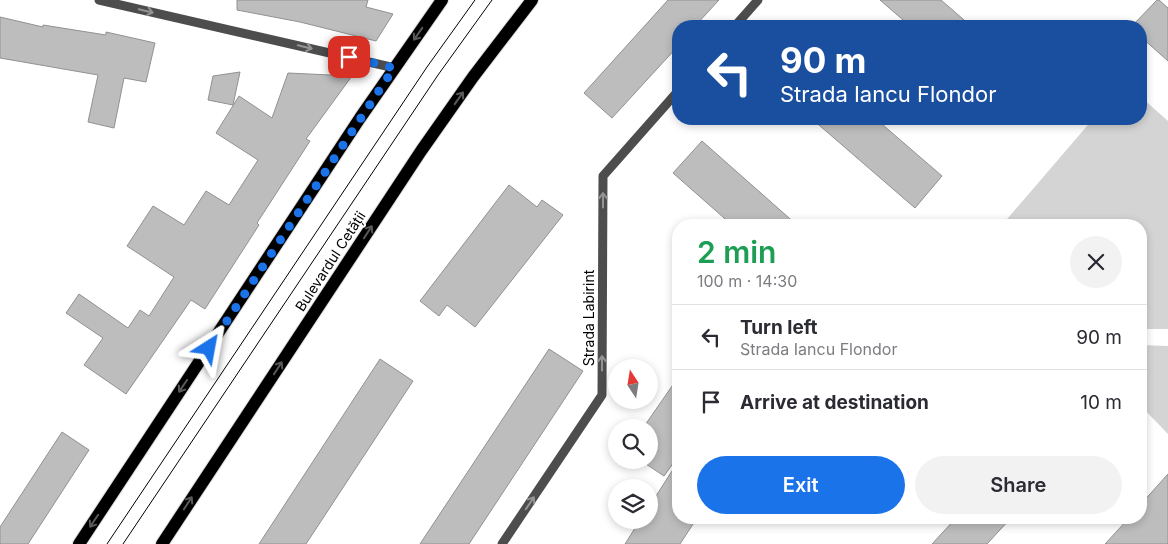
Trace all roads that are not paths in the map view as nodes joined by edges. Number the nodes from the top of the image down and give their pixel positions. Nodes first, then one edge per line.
1 (99, 0) edge
2 (442, 0) edge
3 (532, 0) edge
4 (758, 0) edge
5 (740, 20) edge
6 (394, 68) junction
7 (672, 98) edge
8 (79, 544) edge
9 (162, 544) edge
10 (502, 544) edge

1 -> 6 street
2 -> 6 main road
9 -> 3 main road, Bulevardul Cetății
4 - 5 street
6 -> 8 main road
10 -> 7 street, Strada Labirint

